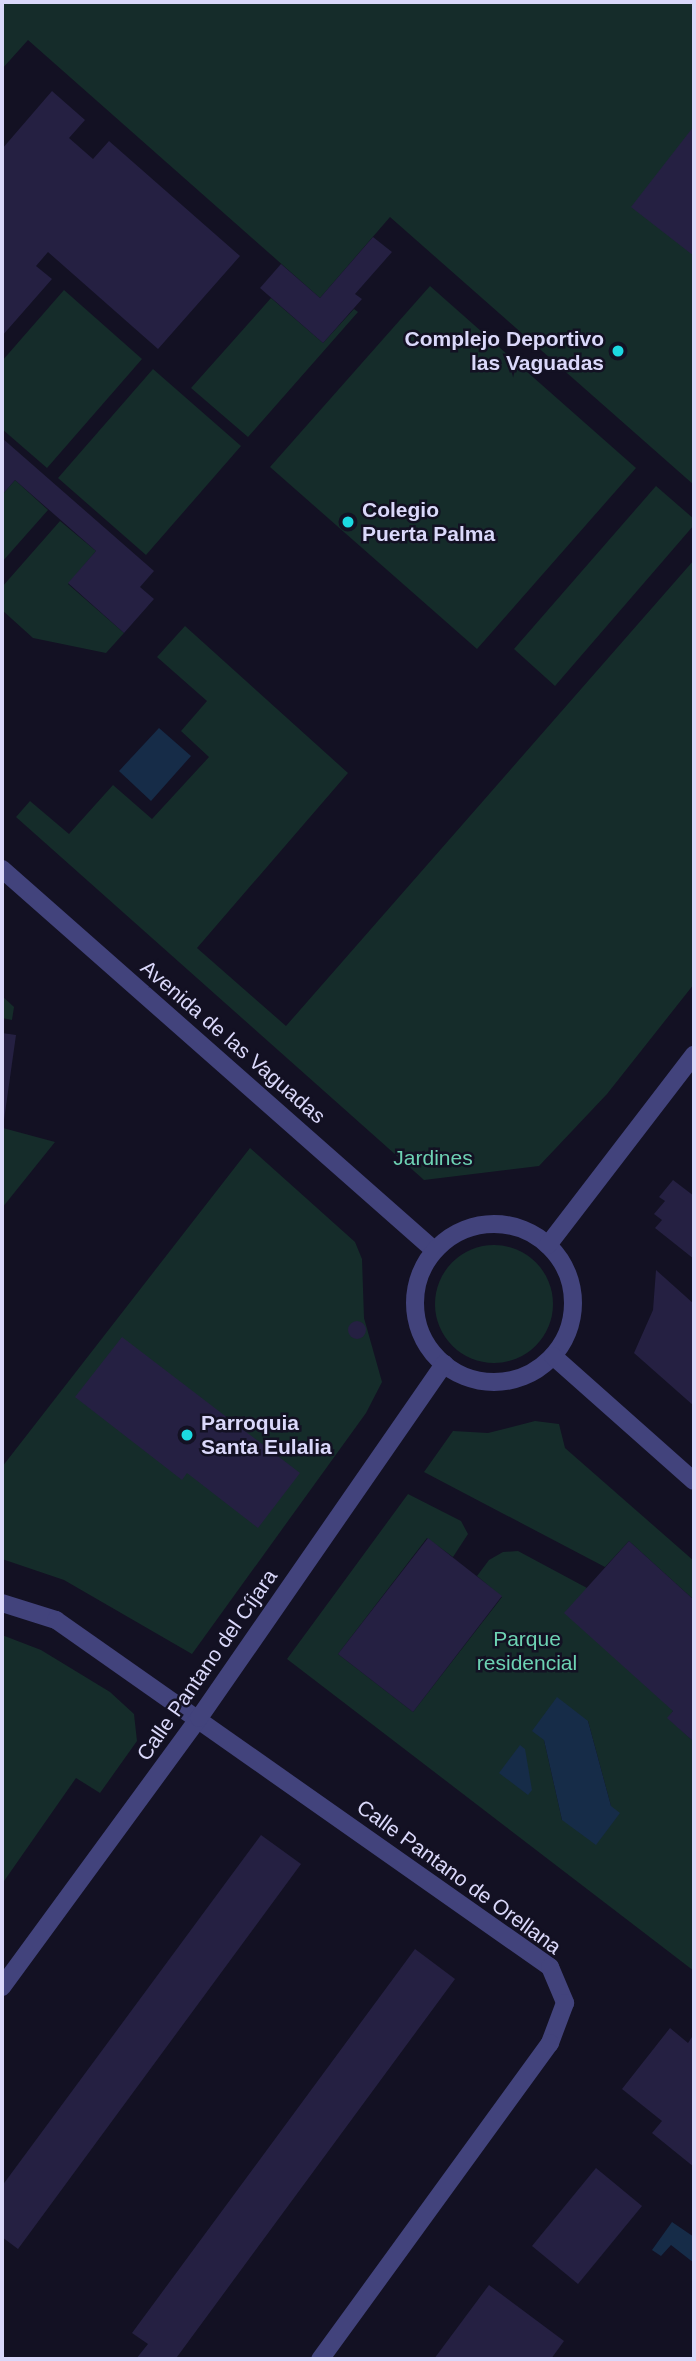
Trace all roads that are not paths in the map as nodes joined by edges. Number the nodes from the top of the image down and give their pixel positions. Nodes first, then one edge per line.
1 (2, 869) edge
2 (694, 1055) edge
3 (548, 1245) junction
4 (434, 1250) junction
5 (553, 1356) junction
6 (444, 1364) junction
7 (694, 1480) edge
8 (2, 1603) edge
9 (199, 1718) junction
10 (2, 1987) edge
11 (320, 2359) edge

1 - 4 street, Avenida de las Vaguadas
2 - 3 street
3 - 4 street
3 - 5 street
4 - 6 street
5 - 6 street
5 - 7 street
6 - 9 street, Calle Pantano del Cíjara
8 - 9 street, Calle Pantano de Orellana
9 - 10 street, Calle Pantano del Cíjara
9 - 11 street, Calle Pantano de Orellana

